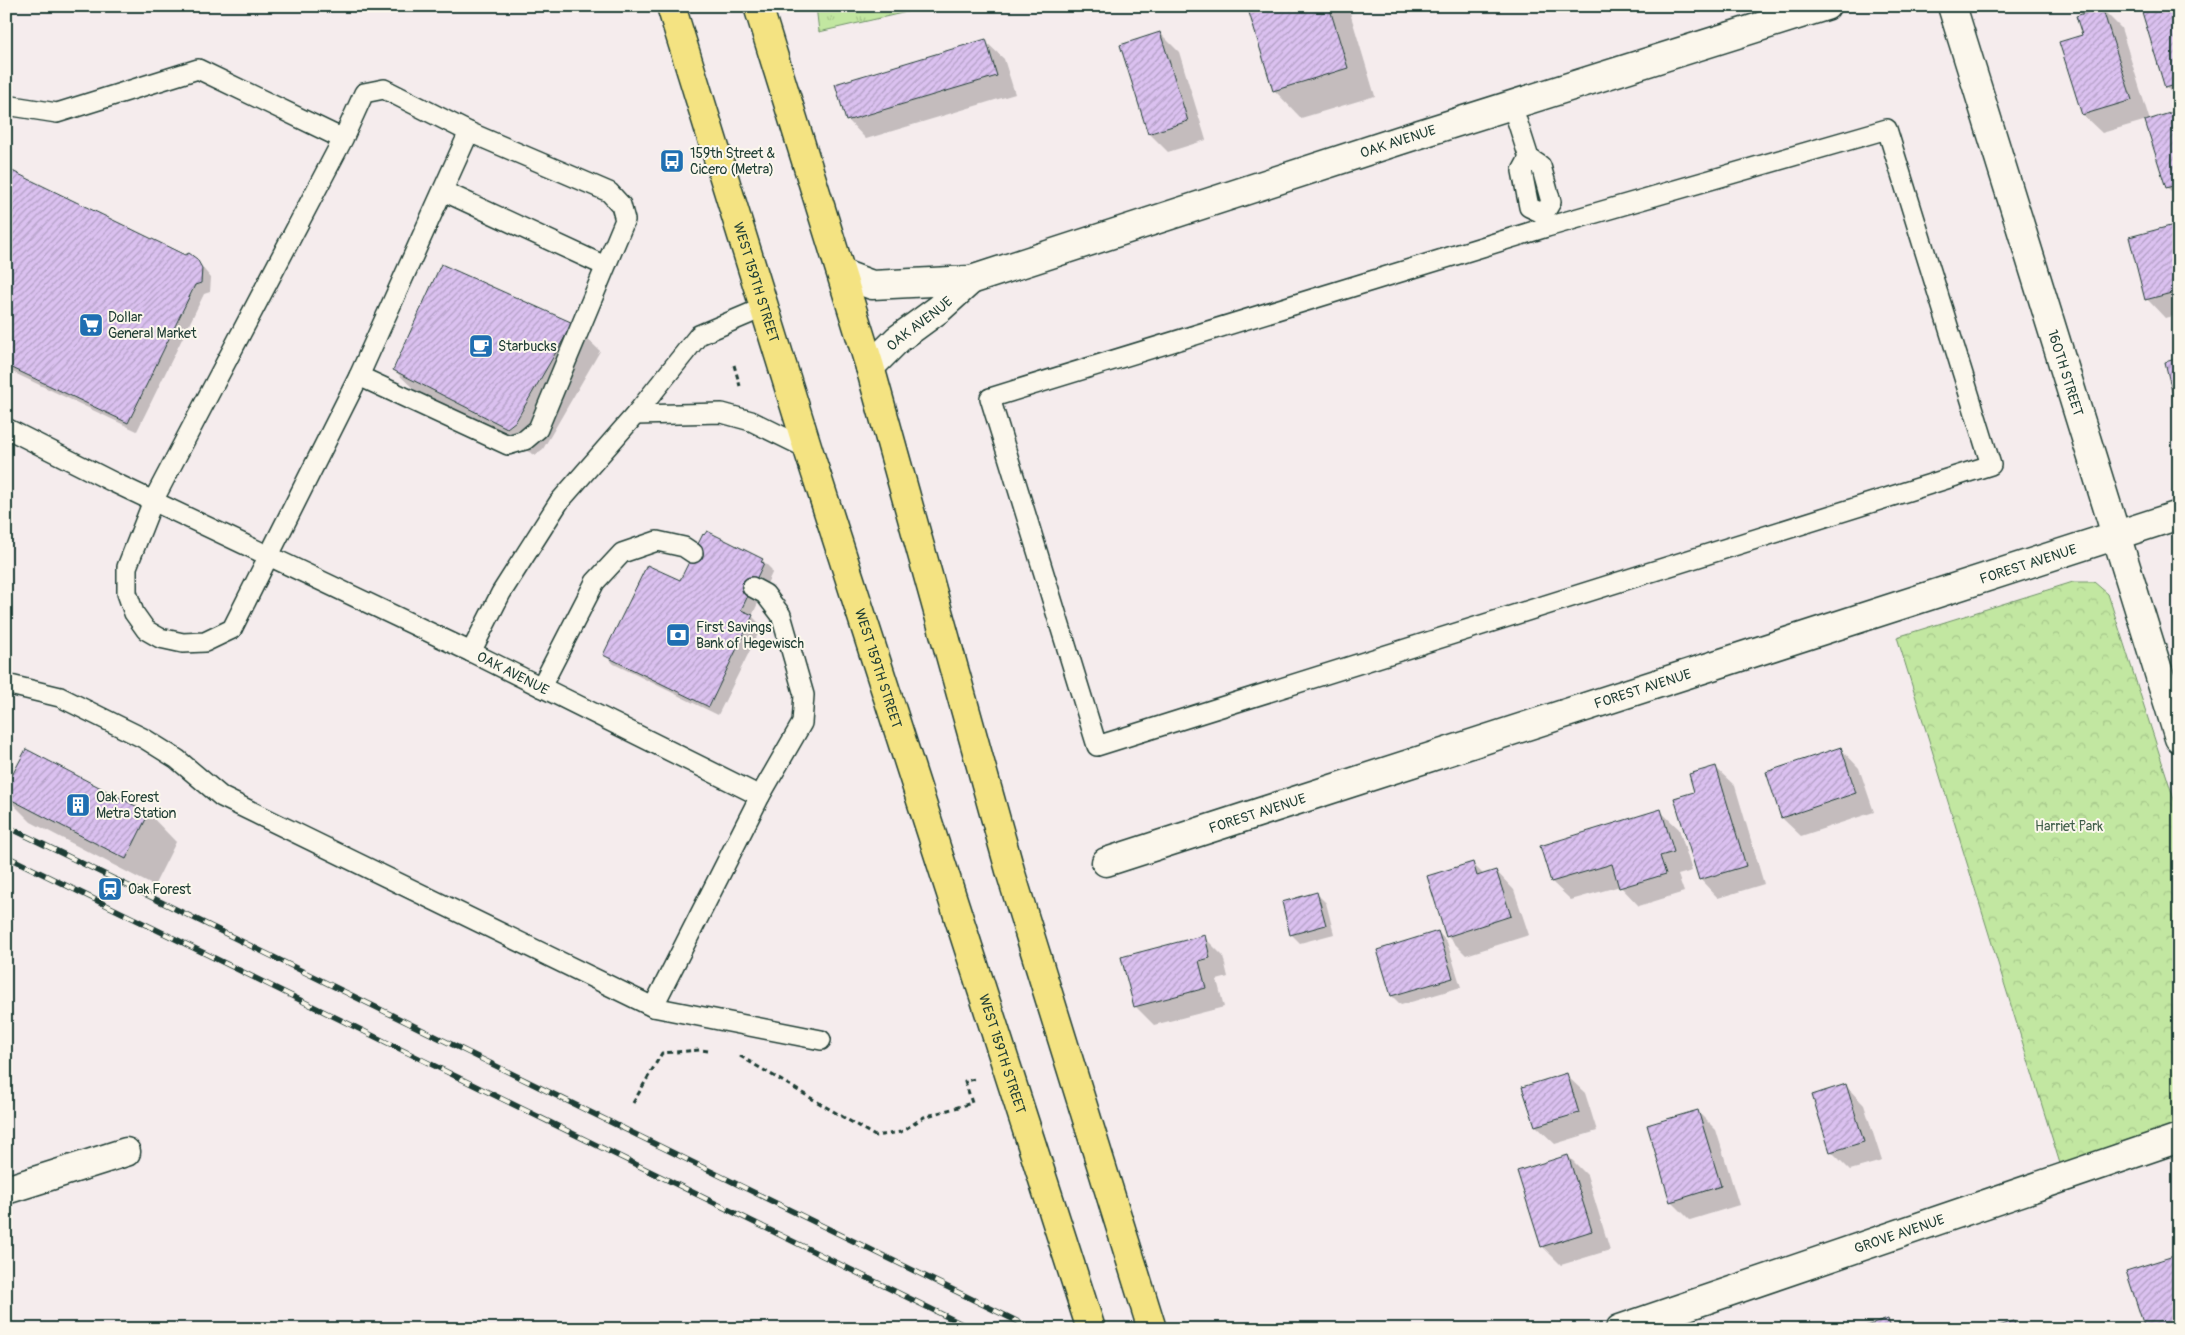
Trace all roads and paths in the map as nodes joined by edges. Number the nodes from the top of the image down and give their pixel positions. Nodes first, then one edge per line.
1 (671, 6) edge
2 (758, 6) edge
3 (1826, 6) edge
4 (1952, 6) edge
5 (6, 105) edge
6 (1512, 105) junction
7 (469, 132) junction
8 (343, 139) junction
9 (443, 191) junction
10 (1546, 221) junction
11 (605, 266) junction
12 (843, 274) junction
13 (971, 280) junction
14 (765, 307) junction
15 (734, 365) dead end
16 (870, 367) junction
17 (359, 376) junction
18 (742, 393) dead end
19 (636, 415) junction
20 (6, 428) edge
21 (808, 449) junction
22 (153, 501) junction
23 (2179, 515) edge
24 (2116, 535) junction
25 (693, 553) dead end
26 (270, 556) junction
27 (752, 587) dead end
28 (471, 652) junction
29 (6, 684) edge
30 (540, 687) junction
31 (2179, 738) edge
32 (760, 796) junction
33 (1106, 862) dead end
34 (653, 1007) junction
35 (821, 1040) dead end
36 (716, 1052) dead end
37 (732, 1055) dead end
38 (976, 1078) dead end
39 (634, 1103) dead end
40 (2179, 1138) edge
41 (126, 1152) dead end
42 (6, 1190) edge
43 (1091, 1329) edge
44 (1152, 1329) edge
45 (1620, 1329) edge

1 - 14 main road, WEST 159TH STREET
2 - 12 main road
3 - 6 street, OAK AVENUE
4 - 24 street, 160TH STREET
5 - 8 lane
6 - 10 lane
6 - 13 street, OAK AVENUE
7 - 8 lane
7 - 9 lane
7 - 11 lane
8 - 22 lane
9 - 11 lane
9 - 17 lane
10 - 10 lane
11 - 17 lane
12 - 13 street, OAK AVENUE
12 - 16 main road
13 - 16 street, OAK AVENUE
14 - 19 lane, OAK AVENUE
14 - 21 main road, WEST 159TH STREET
15 - 18 path
16 - 44 main road
17 - 26 lane
19 - 21 lane
19 - 28 lane, OAK AVENUE
20 - 22 lane
21 - 43 main road, WEST 159TH STREET
22 - 26 lane
22 - 26 lane
23 - 24 street, FOREST AVENUE
24 - 31 street, 160TH STREET
24 - 33 street, FOREST AVENUE
25 - 30 lane
26 - 28 lane
27 - 32 lane
28 - 30 lane, OAK AVENUE
29 - 34 lane
30 - 32 lane, OAK AVENUE
32 - 34 lane
34 - 35 lane
36 - 39 path
37 - 38 path
40 - 45 street, GROVE AVENUE
41 - 42 street

